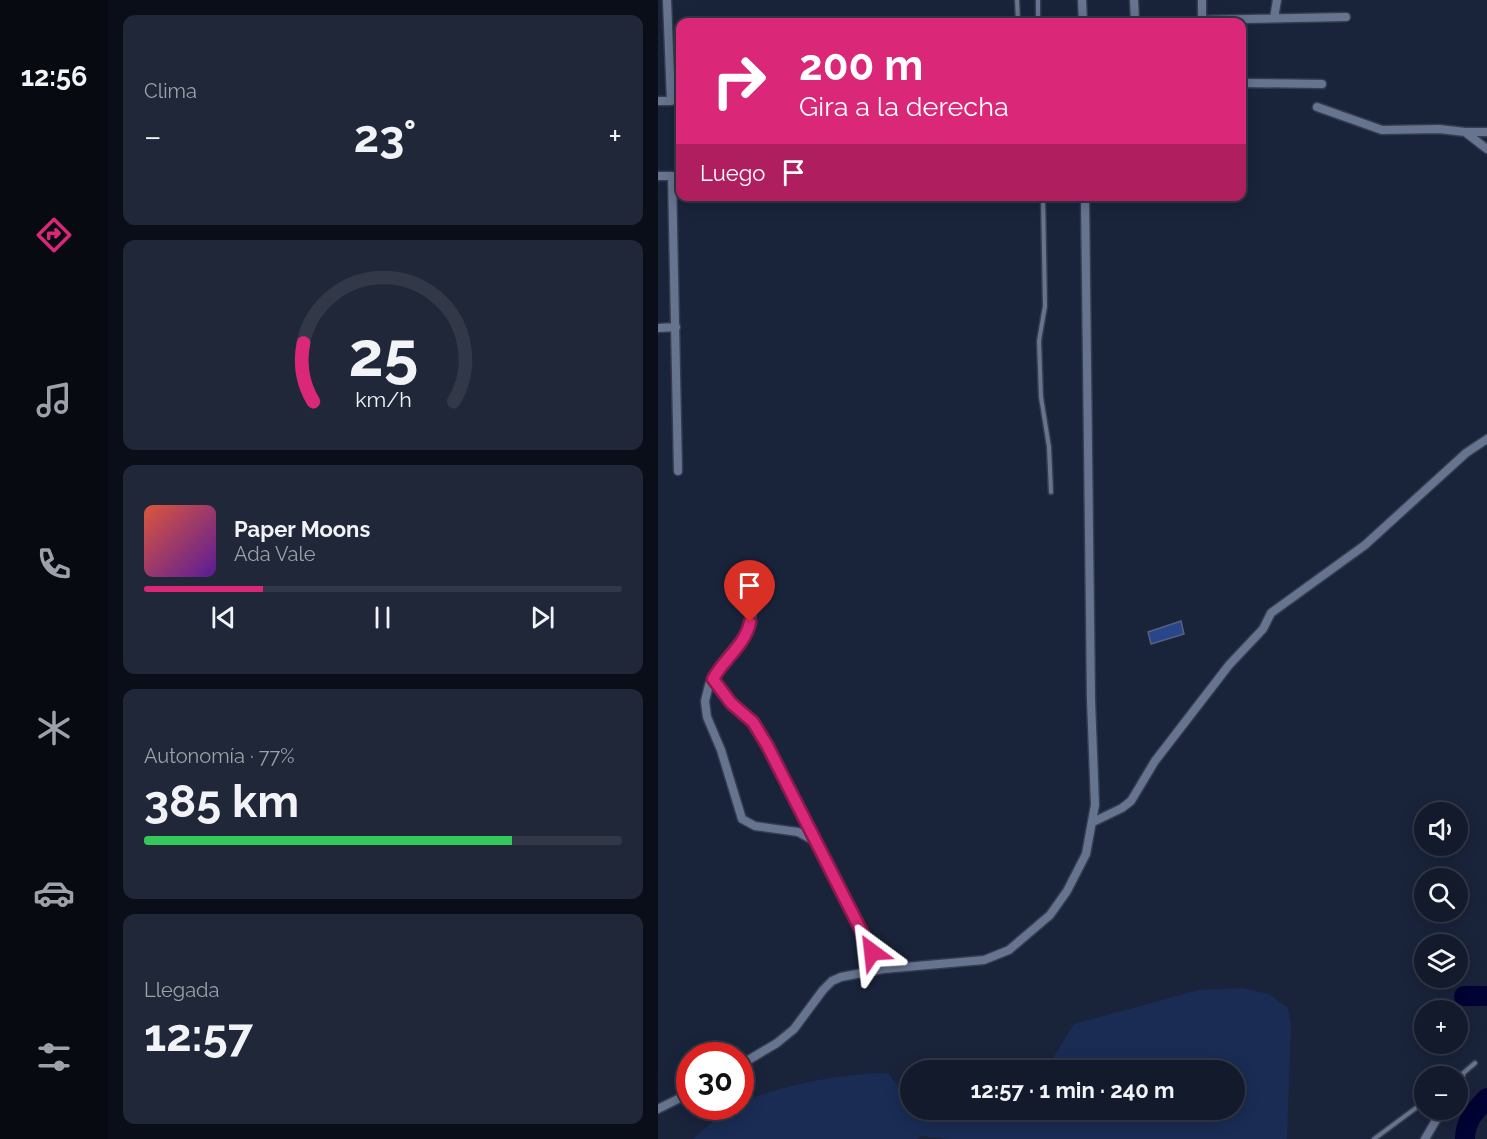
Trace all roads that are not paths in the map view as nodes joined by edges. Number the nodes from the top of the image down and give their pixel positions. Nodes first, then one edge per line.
1 (667, 0) edge
2 (1017, 0) edge
3 (1038, 0) edge
4 (1082, 0) edge
5 (1134, 0) edge
6 (1202, 0) edge
7 (1277, 0) edge
8 (1346, 17) dead end
9 (1018, 18) edge
10 (1038, 18) edge
11 (1083, 18) edge
12 (1135, 18) edge
13 (1202, 18) edge
14 (1274, 18) junction
15 (1246, 19) edge
16 (1246, 83) edge
17 (1322, 84) dead end
18 (658, 101) edge
19 (1317, 107) dead end
20 (1465, 132) junction
21 (1486, 132) edge
22 (1486, 149) edge
23 (658, 176) edge
24 (1043, 201) edge
25 (1085, 201) edge
26 (658, 327) edge
27 (676, 327) junction
28 (1486, 439) edge
29 (678, 471) dead end
30 (1051, 492) dead end
31 (752, 614) dead end
32 (713, 679) junction
33 (1093, 822) junction
34 (818, 843) junction
35 (883, 969) junction
36 (754, 1057) edge
37 (1475, 1063) dead end
38 (1468, 1070) edge
39 (676, 1101) edge
40 (658, 1109) edge
41 (1414, 1109) edge
42 (1436, 1120) edge
43 (1374, 1139) edge
44 (1425, 1139) edge

1 - 18 street
2 - 9 lane
3 - 10 lane
4 - 11 street
5 - 12 street
6 - 13 street
7 - 14 street
8 - 14 street
14 - 15 street
16 - 17 street
19 - 20 street
20 - 21 street
20 - 22 street
23 - 27 street
24 - 30 lane
25 - 33 street
26 - 27 street
27 - 29 street
28 - 33 street
31 - 32 street
32 - 34 street
32 - 34 street
33 - 35 street
34 - 35 street
35 - 36 street
37 - 38 lane
39 - 40 street
41 - 43 lane
42 - 44 street

